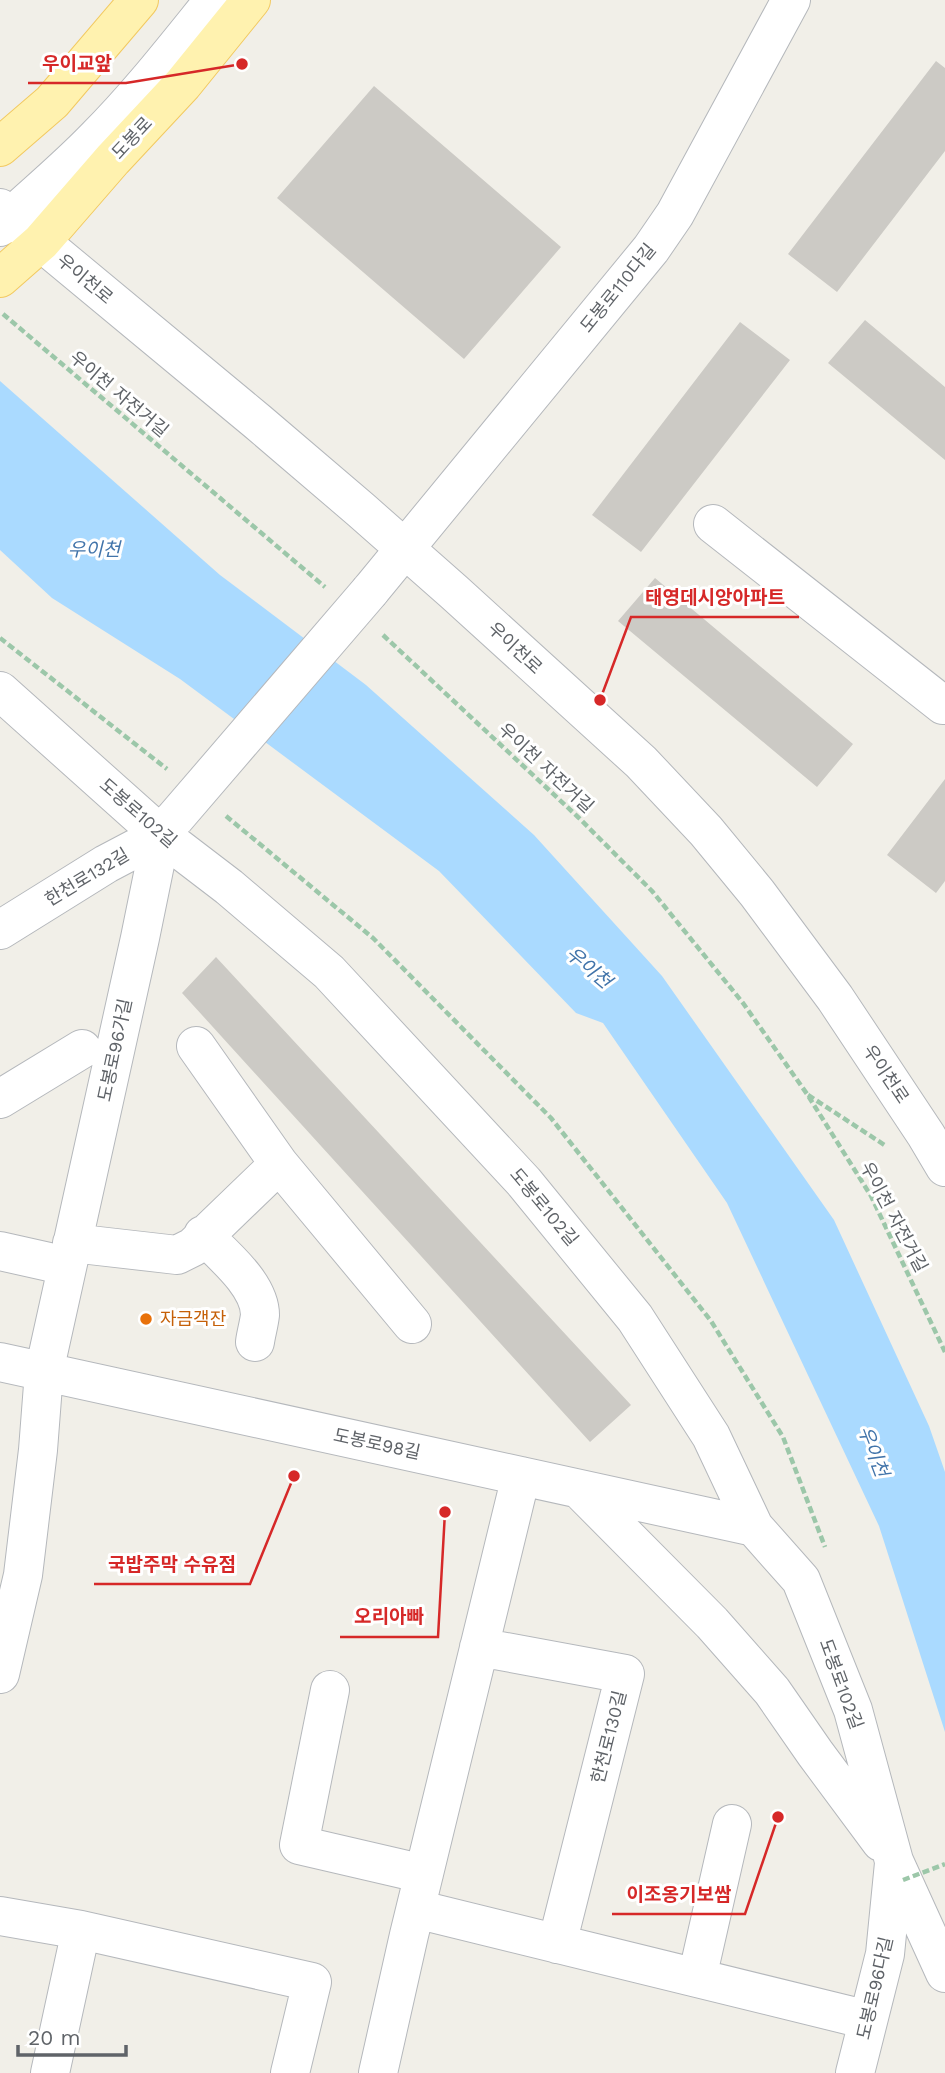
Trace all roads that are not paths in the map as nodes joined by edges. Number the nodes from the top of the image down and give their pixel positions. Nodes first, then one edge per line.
1 (139, 0) edge
2 (191, 0) edge
3 (214, 0) edge
4 (251, 0) edge
5 (791, 0) edge
6 (0, 147) edge
7 (3, 213) edge
8 (41, 242) junction
9 (4, 274) edge
10 (713, 524) dead end
11 (405, 549) junction
12 (0, 691) edge
13 (945, 703) edge
14 (168, 826) junction
15 (5, 919) edge
16 (196, 1046) dead end
17 (82, 1049) dead end
18 (0, 1098) edge
19 (279, 1164) junction
20 (945, 1167) edge
21 (203, 1235) junction
22 (0, 1251) edge
23 (70, 1254) junction
24 (412, 1324) dead end
25 (255, 1342) dead end
26 (0, 1362) edge
27 (44, 1372) junction
28 (521, 1476) junction
29 (579, 1489) junction
30 (754, 1527) junction
31 (479, 1647) junction
32 (0, 1674) edge
33 (330, 1690) dead end
34 (732, 1824) dead end
35 (899, 1871) junction
36 (420, 1892) junction
37 (0, 1916) edge
38 (81, 1930) junction
39 (557, 1944) junction
40 (945, 1973) edge
41 (696, 1978) junction
42 (868, 2020) junction
43 (50, 2073) edge
44 (290, 2073) edge
45 (378, 2073) edge
46 (855, 2073) edge

1 - 6 main road
2 - 7 street
3 - 7 street
4 - 8 main road, 도봉로
5 - 11 street, 도봉로110다길
7 - 8 street, 우이천로
8 - 9 main road, 도봉로
8 - 11 street, 우이천로
10 - 13 street
11 - 14 street, 도봉로110다길, bridge
11 - 20 street, 우이천로
12 - 14 street, 도봉로102길
14 - 15 street, 한천로132길
14 - 23 street, 도봉로96가길
14 - 30 street, 도봉로102길
16 - 19 street
17 - 18 street
19 - 21 street
19 - 24 street
21 - 23 street
21 - 25 street
22 - 23 street
23 - 27 street, 도봉로96가길
26 - 27 street, 도봉로98길
27 - 28 street, 도봉로98길
27 - 32 street, 도봉로96가길
28 - 29 street, 도봉로98길
28 - 31 street
29 - 30 street, 도봉로98길
29 - 35 street, 도봉로102길
30 - 35 street, 도봉로102길
31 - 36 street
31 - 39 street, 한천로130길
33 - 36 street
34 - 41 street
35 - 40 street, 도봉로102길
35 - 42 street, 도봉로96다길
36 - 39 street
36 - 45 street
37 - 38 street
38 - 43 street
38 - 44 street
39 - 41 street
41 - 42 street
42 - 46 street, 도봉로96다길

